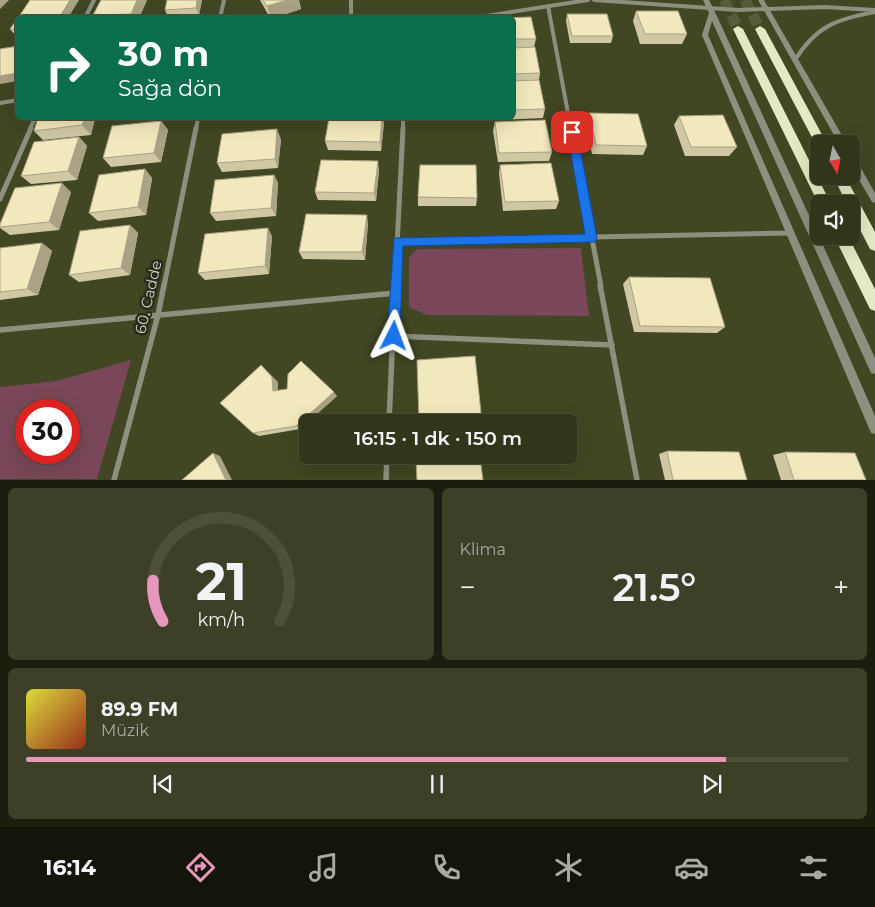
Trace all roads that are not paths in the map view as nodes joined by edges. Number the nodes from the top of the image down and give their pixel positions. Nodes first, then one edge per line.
1 (94, 0) edge
2 (224, 0) edge
3 (351, 0) edge
4 (588, 0) edge
5 (594, 0) edge
6 (761, 0) edge
7 (548, 6) junction
8 (709, 6) edge
9 (766, 9) junction
10 (875, 11) edge
11 (86, 15) edge
12 (221, 15) edge
13 (351, 15) edge
14 (491, 15) edge
15 (738, 29) tunnel mouth
16 (760, 29) tunnel mouth
17 (795, 60) junction
18 (15, 100) edge
19 (0, 103) edge
20 (34, 120) edge
21 (198, 120) edge
22 (403, 120) edge
23 (816, 135) edge
24 (838, 135) edge
25 (860, 174) edge
26 (843, 185) edge
27 (821, 195) edge
28 (0, 199) edge
29 (875, 200) edge
30 (790, 233) junction
31 (591, 238) junction
32 (398, 241) junction
33 (846, 245) edge
34 (875, 245) edge
35 (396, 293) junction
36 (875, 304) edge
37 (158, 315) junction
38 (0, 330) edge
39 (394, 336) junction
40 (612, 345) junction
41 (875, 369) edge
42 (389, 414) edge
43 (875, 430) edge
44 (387, 464) edge
45 (114, 480) edge
46 (386, 480) edge
47 (637, 480) edge

1 - 11 street
2 - 12 street
3 - 13 street
4 - 7 street
5 - 8 street
6 - 9 street
7 - 14 street
7 - 31 street
8 - 9 street
8 - 30 street
8 - 41 street
9 - 10 street
9 - 17 street
10 - 17 street
15 - 27 highway
16 - 23 highway
17 - 24 street
18 - 19 street
20 - 28 street
21 - 37 street, 60. Cadde
22 - 32 street
25 - 29 street
26 - 34 highway
30 - 31 street
30 - 43 street
31 - 32 street
31 - 40 street
32 - 35 street
33 - 36 highway
35 - 37 street
35 - 39 street
37 - 38 street
37 - 45 street, 60. Cadde
39 - 40 street
39 - 42 street
40 - 47 street
44 - 46 street

